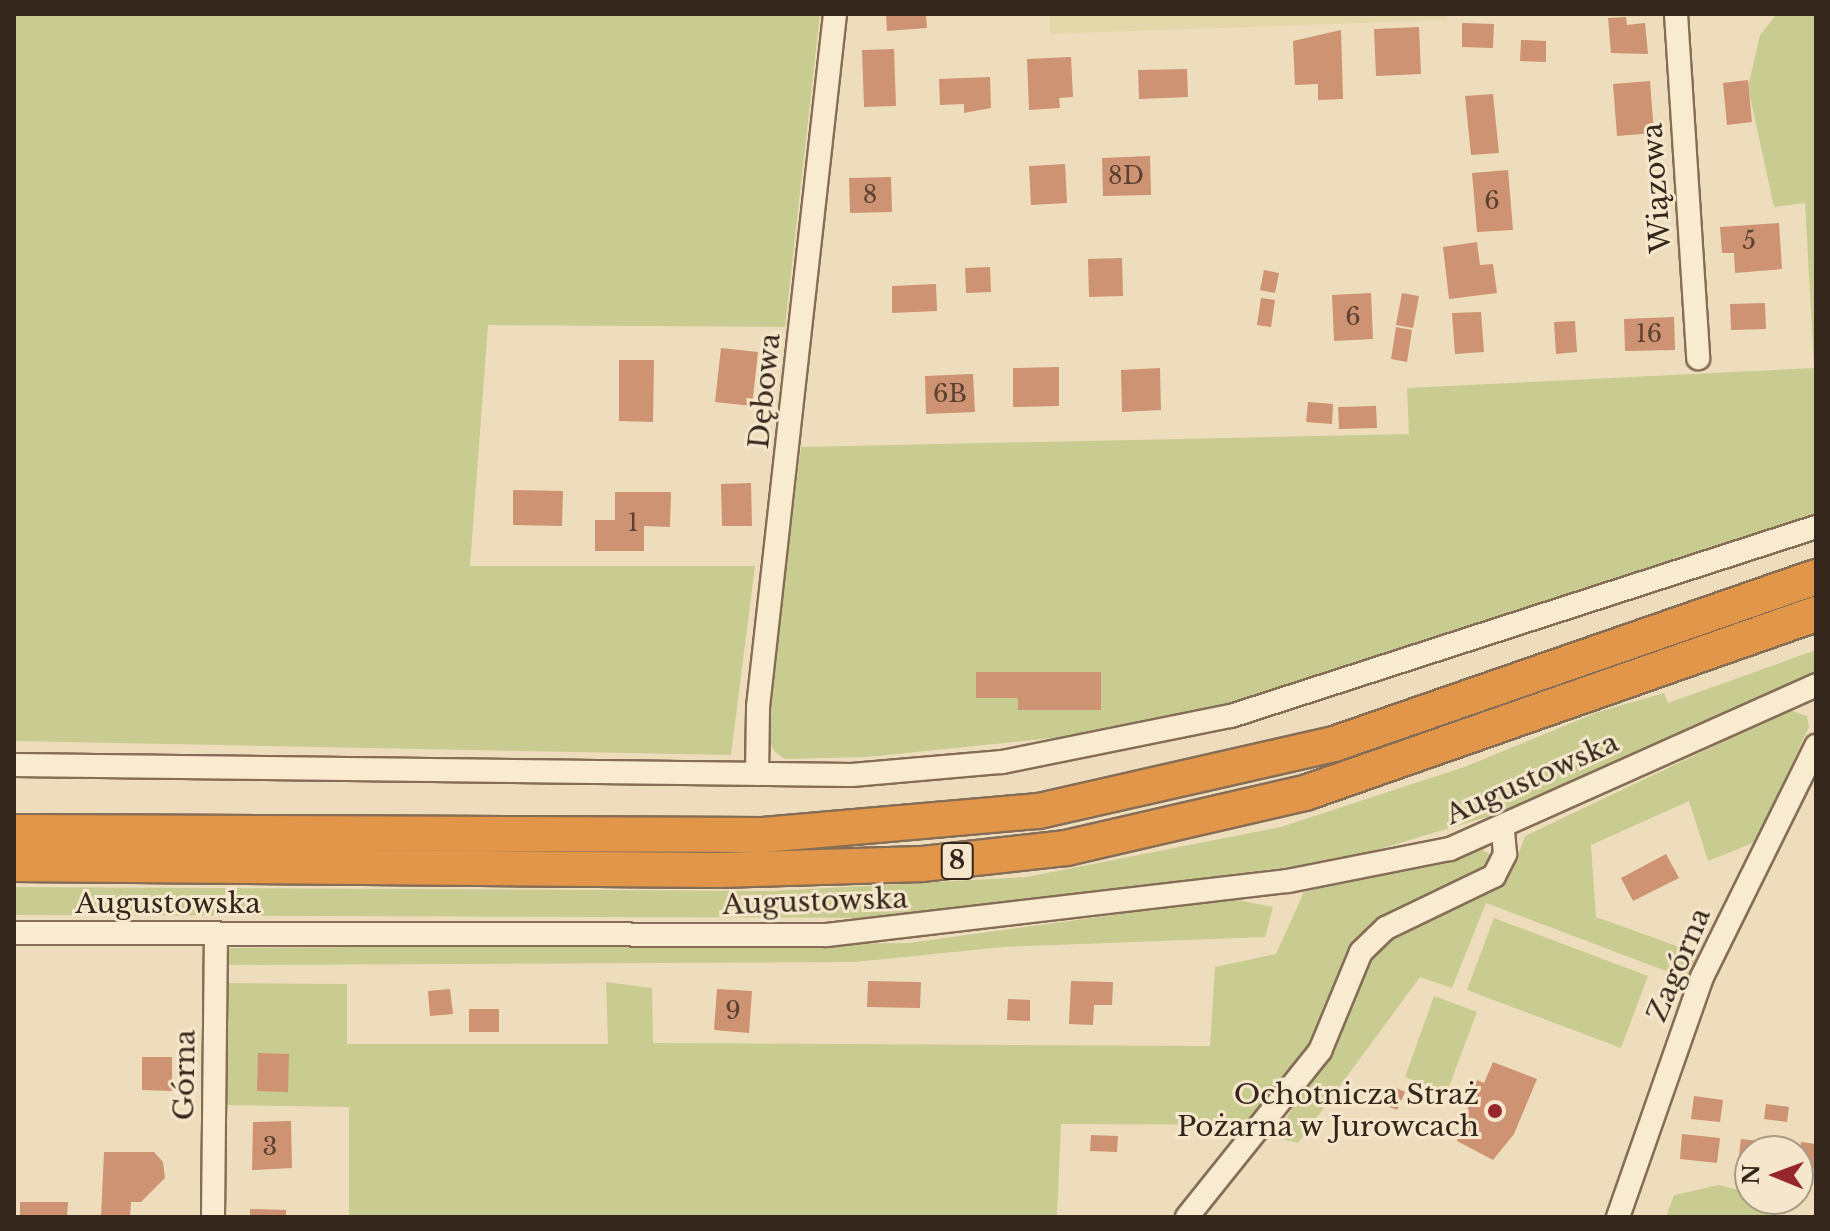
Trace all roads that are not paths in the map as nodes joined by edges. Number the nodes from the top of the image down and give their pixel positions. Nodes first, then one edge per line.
1 (835, 14) edge
2 (1676, 14) edge
3 (1698, 358) dead end
4 (1816, 527) edge
5 (1816, 577) edge
6 (1816, 614) edge
7 (1814, 691) edge
8 (1816, 746) edge
9 (14, 765) edge
10 (757, 774) junction
11 (1503, 829) junction
12 (14, 832) edge
13 (14, 864) edge
14 (14, 933) edge
15 (216, 934) junction
16 (213, 1217) edge
17 (1187, 1217) edge
18 (1618, 1217) edge

1 - 10 street, Dębowa
2 - 3 street, Wiązowa
4 - 10 street
5 - 12 highway, 8
6 - 13 highway, 8
7 - 11 street, Augustowska
8 - 18 street, Zagórna
9 - 10 street
11 - 15 street, Augustowska
11 - 17 street
14 - 15 street, Augustowska
15 - 16 street, Górna

